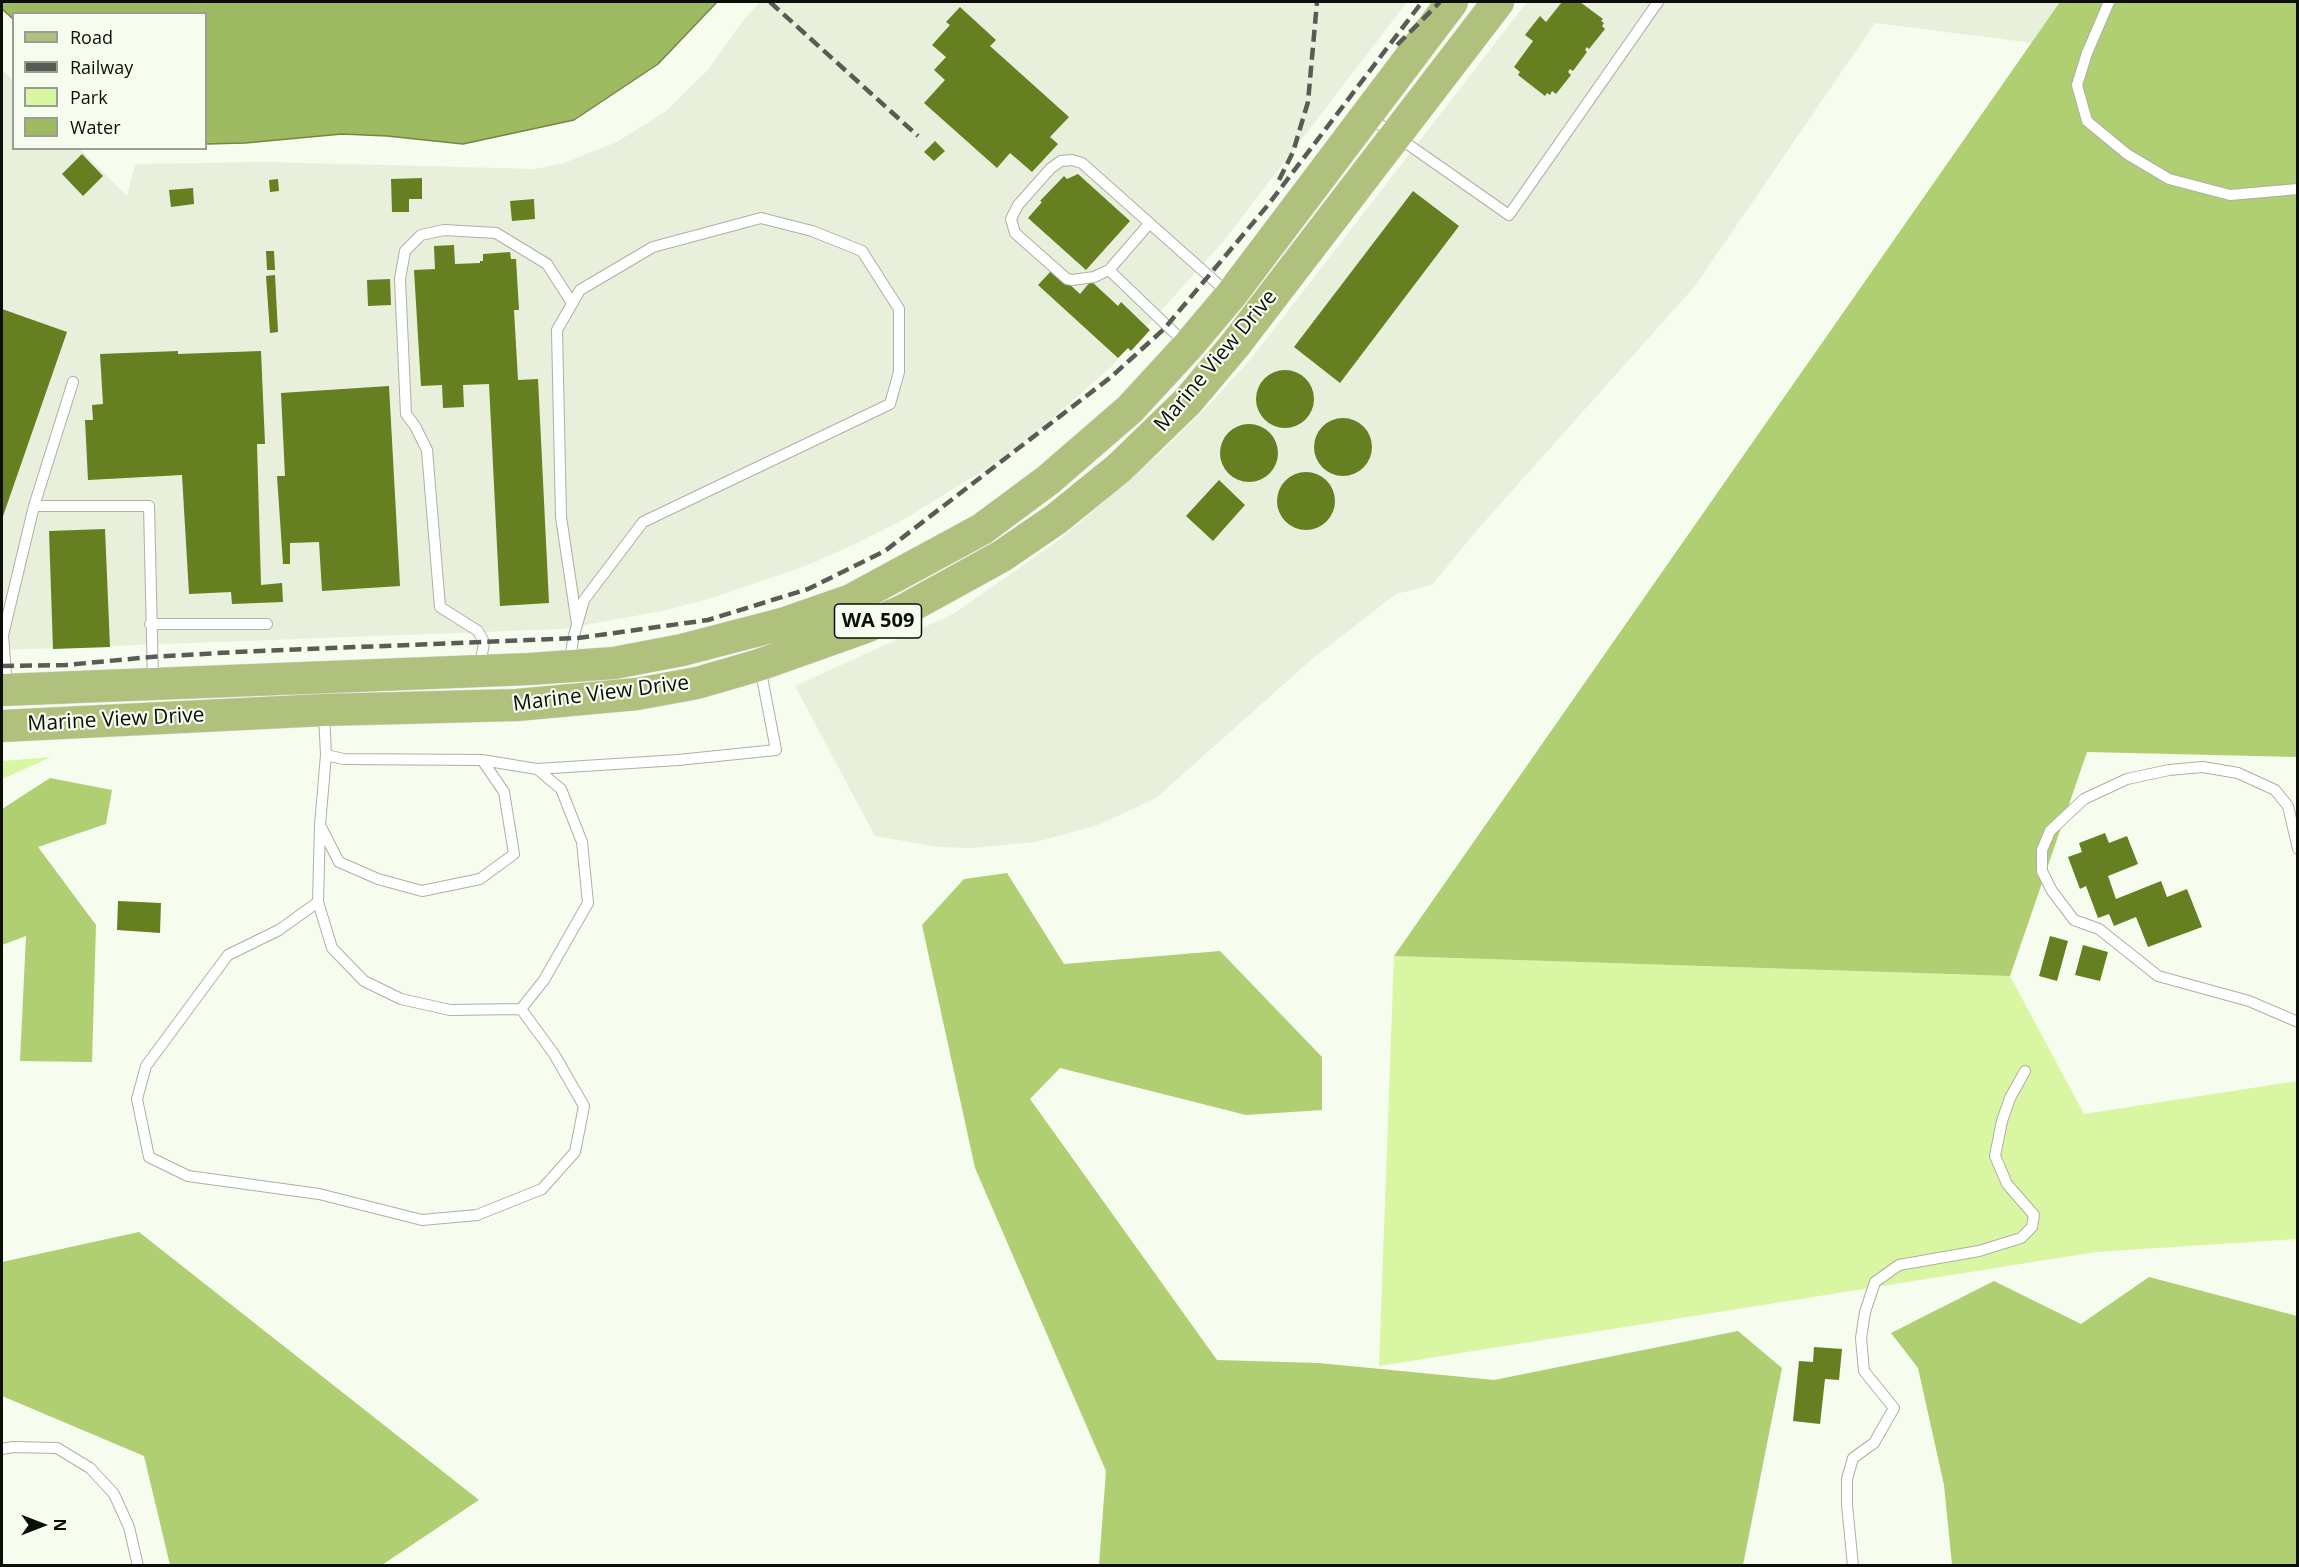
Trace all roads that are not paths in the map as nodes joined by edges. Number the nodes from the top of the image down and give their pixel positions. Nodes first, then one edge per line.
1 (1452, 2) edge
2 (1498, 2) edge
3 (1658, 2) edge
4 (2109, 2) edge
5 (1367, 115) junction
6 (1394, 136) junction
7 (2298, 189) edge
8 (1149, 224) junction
9 (1108, 270) junction
10 (1231, 295) junction
11 (572, 303) junction
12 (1188, 346) junction
13 (73, 382) dead end
14 (34, 506) junction
15 (150, 624) junction
16 (267, 624) dead end
17 (577, 624) junction
18 (759, 665) junction
19 (570, 667) junction
20 (480, 671) junction
21 (153, 685) junction
22 (4, 690) edge
23 (324, 710) junction
24 (2, 726) edge
25 (326, 755) junction
26 (482, 760) junction
27 (537, 769) junction
28 (320, 825) junction
29 (2298, 849) edge
30 (318, 902) junction
31 (521, 1009) junction
32 (2298, 1022) edge
33 (2025, 1071) dead end
34 (2, 1449) edge
35 (138, 1566) edge
36 (1852, 1566) edge

1 - 5 main road, Marine View Drive / WA 509
2 - 6 main road, Marine View Drive / WA 509
3 - 6 lane
4 - 7 lane
5 - 6 lane
5 - 10 main road, Marine View Drive / WA 509
6 - 18 main road, Marine View Drive / WA 509
8 - 9 lane
8 - 9 lane
8 - 10 lane
9 - 12 lane
10 - 12 main road, Marine View Drive / WA 509
11 - 17 lane
11 - 17 lane
11 - 20 lane
12 - 19 main road, Marine View Drive / WA 509
13 - 14 lane
14 - 15 lane
14 - 22 lane
15 - 16 lane
15 - 21 lane
17 - 19 lane
18 - 23 main road, Marine View Drive / WA 509
18 - 27 lane
19 - 20 main road, Marine View Drive / WA 509
20 - 21 main road, Marine View Drive / WA 509
21 - 22 main road, Marine View Drive / WA 509
23 - 24 main road, Marine View Drive / WA 509
23 - 25 lane
25 - 26 lane
25 - 28 lane
26 - 27 lane
26 - 28 lane
27 - 31 lane
28 - 30 lane
29 - 32 lane
30 - 31 lane
30 - 31 lane
33 - 36 lane
34 - 35 lane

